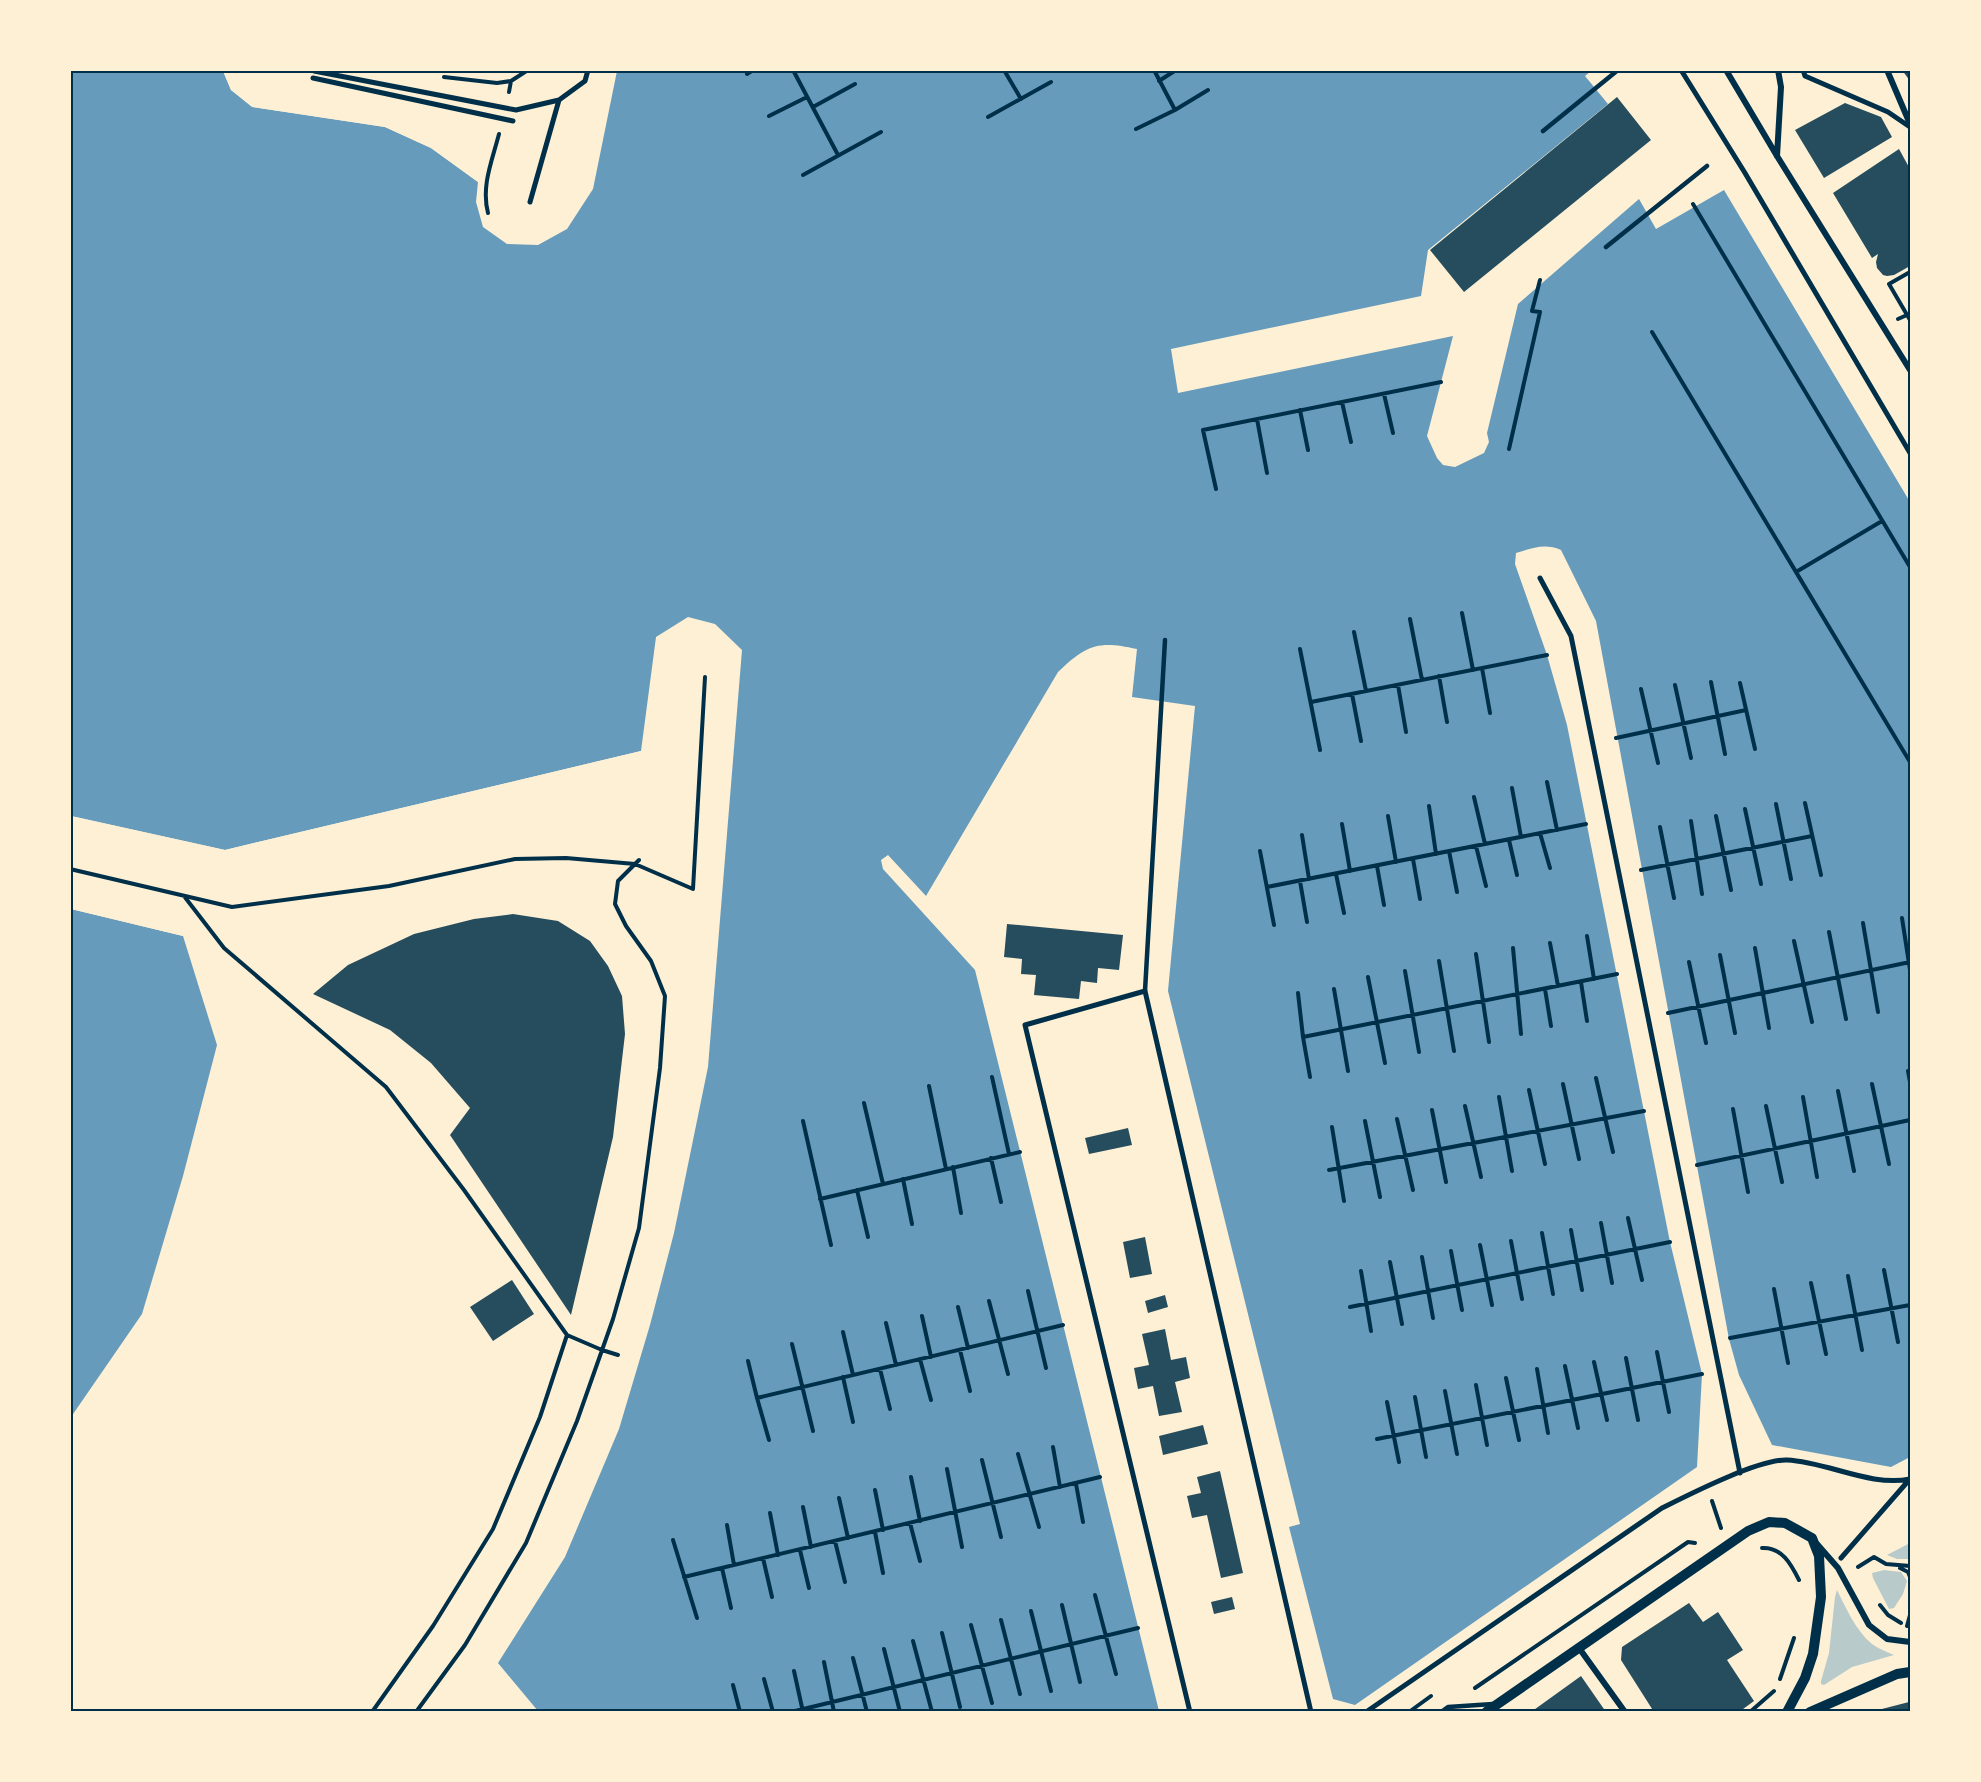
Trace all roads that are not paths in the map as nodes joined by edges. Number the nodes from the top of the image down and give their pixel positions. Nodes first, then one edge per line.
1 (588, 70) edge
2 (1618, 70) edge
3 (1681, 70) edge
4 (1726, 70) edge
5 (1778, 70) edge
6 (1803, 70) edge
7 (1887, 70) edge
8 (314, 71) edge
9 (313, 78) dead end
10 (559, 100) junction
11 (513, 121) dead end
12 (1911, 125) edge
13 (1544, 131) dead end
14 (1777, 156) junction
15 (1707, 166) dead end
16 (530, 202) dead end
17 (1606, 247) dead end
18 (1911, 370) edge
19 (1911, 453) edge
20 (1540, 578) dead end
21 (1165, 640) dead end
22 (1145, 991) junction
23 (1740, 1473) junction
24 (1910, 1479) edge
25 (1812, 1538) junction
26 (1841, 1558) dead end
27 (1911, 1642) edge
28 (1579, 1648) junction
29 (1911, 1672) edge
30 (1499, 1703) junction
31 (1190, 1712) edge
32 (1311, 1712) edge
33 (1366, 1712) edge
34 (1441, 1712) edge
35 (1486, 1712) edge
36 (1625, 1712) edge
37 (1787, 1712) edge
38 (1810, 1712) edge

1 - 10 street
2 - 13 lane
3 - 19 street
4 - 14 street
5 - 14 street
6 - 12 street
7 - 12 street
8 - 10 street
9 - 11 street
10 - 16 street
14 - 18 street
15 - 17 lane
20 - 23 street
21 - 22 lane
22 - 31 street
22 - 32 street
23 - 24 street
23 - 33 street
24 - 26 street
25 - 27 street
25 - 28 street
25 - 37 street
28 - 30 street
28 - 36 street
29 - 38 street
30 - 34 lane
30 - 35 street

